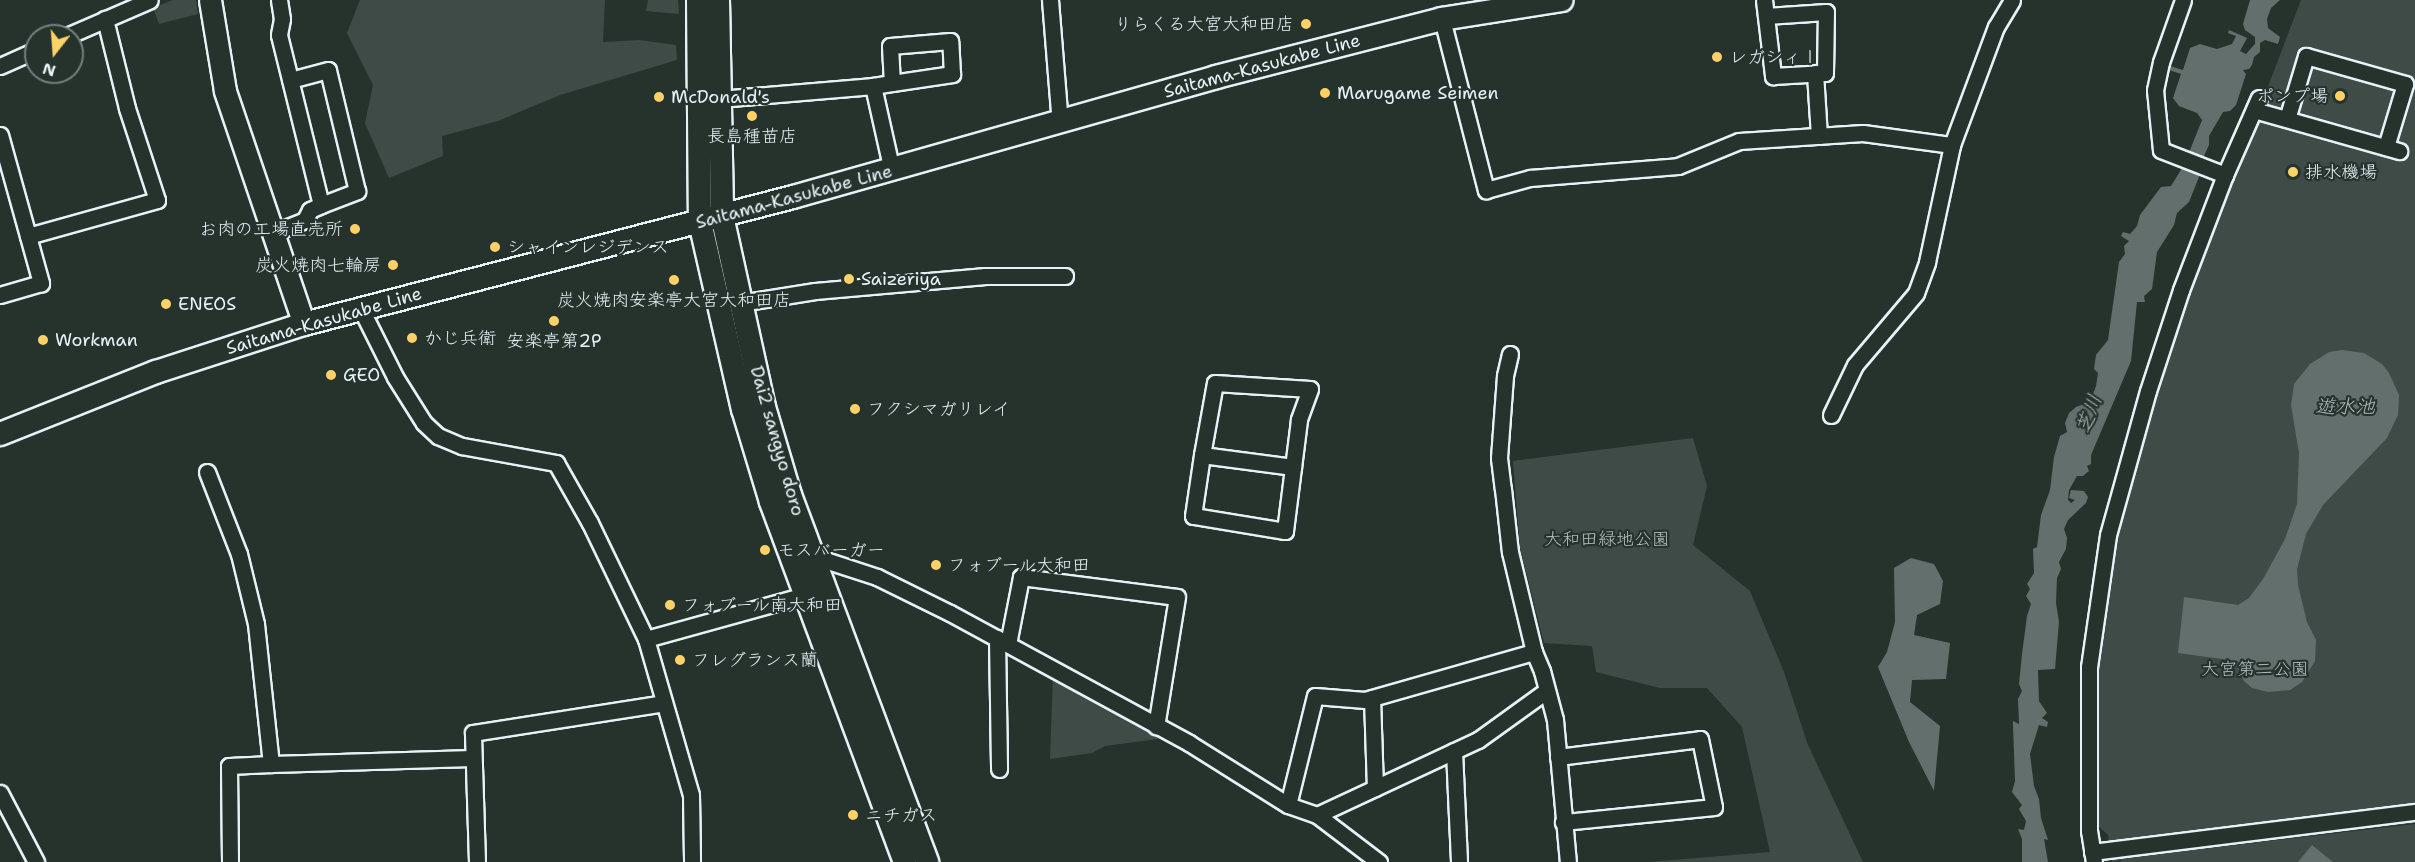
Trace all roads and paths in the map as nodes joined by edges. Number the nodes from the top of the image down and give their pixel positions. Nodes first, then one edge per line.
1 (148, 0) edge
2 (210, 0) edge
3 (279, 0) edge
4 (698, 0) edge
5 (718, 0) edge
6 (1050, 0) edge
7 (1562, 0) edge
8 (1764, 0) edge
9 (2012, 0) edge
10 (2184, 0) edge
11 (1451, 12) edge
12 (1766, 16) junction
13 (105, 19) junction
14 (84, 28) edge
15 (24, 55) edge
16 (0, 66) edge
17 (1815, 73) junction
18 (290, 80) junction
19 (892, 83) junction
20 (873, 86) junction
21 (719, 99) junction
22 (2287, 119) junction
23 (1060, 123) junction
24 (0, 135) edge
25 (1819, 136) junction
26 (1952, 145) junction
27 (892, 171) junction
28 (2225, 175) junction
29 (321, 204) junction
30 (711, 219) junction
31 (273, 233) junction
32 (28, 236) junction
33 (1065, 276) dead end
34 (0, 295) edge
35 (740, 303) junction
36 (361, 309) junction
37 (304, 324) junction
38 (1510, 354) dead end
39 (1831, 415) dead end
40 (0, 434) edge
41 (1202, 455) junction
42 (1293, 467) junction
43 (207, 472) dead end
44 (818, 570) junction
45 (805, 595) junction
46 (646, 639) junction
47 (1003, 641) junction
48 (1534, 652) junction
49 (1546, 691) junction
50 (1372, 698) junction
51 (664, 704) junction
52 (1156, 726) junction
53 (1454, 751) junction
54 (1558, 757) junction
55 (472, 758) junction
56 (271, 764) junction
57 (999, 769) dead end
58 (1375, 788) junction
59 (0, 793) edge
60 (1288, 805) junction
61 (2415, 812) edge
62 (1317, 815) junction
63 (1563, 822) junction
64 (2093, 857) edge
65 (36, 862) edge
66 (230, 862) edge
67 (477, 862) edge
68 (692, 862) edge
69 (904, 862) edge
70 (927, 862) edge
71 (1379, 862) edge
72 (1459, 862) edge
73 (1568, 862) edge

1 - 13 street
2 - 31 street
3 - 18 street
4 - 30 main road, Dai2 sangyo doro
5 - 21 main road, Dai2 sangyo doro
6 - 23 street
7 - 11 main road, Saitama-Kasukabe Line
8 - 12 street
9 - 26 street
10 - 28 street
11 - 23 main road, Saitama-Kasukabe Line
11 - 25 street
12 - 17 street
12 - 17 street
13 - 14 street
13 - 32 street
15 - 16 street
17 - 25 street
18 - 29 street
18 - 29 street
19 - 19 street
19 - 20 street
20 - 21 street
20 - 27 street
21 - 30 main road, Dai2 sangyo doro
22 - 22 street
22 - 28 street
23 - 27 main road, Saitama-Kasukabe Line
24 - 32 street
25 - 26 street
26 - 39 street
27 - 30 main road, Saitama-Kasukabe Line
28 - 64 street
29 - 31 street
30 - 35 main road, Dai2 sangyo doro
30 - 36 main road, Saitama-Kasukabe Line
30 - 45 main road, Dai2 sangyo doro
31 - 37 street
32 - 34 street
33 - 35 street
35 - 44 main road, Dai2 sangyo doro
36 - 37 main road, Saitama-Kasukabe Line
36 - 46 street
37 - 40 main road, Saitama-Kasukabe Line
38 - 48 street
41 - 42 street
41 - 42 street
41 - 42 street
43 - 56 street
44 - 45 street
44 - 47 street
44 - 70 main road, Dai2 sangyo doro
45 - 46 street
45 - 69 main road, Dai2 sangyo doro
46 - 51 street
47 - 52 street
47 - 52 street
47 - 57 street
48 - 49 street
48 - 50 street
49 - 53 street
49 - 54 street
50 - 58 street
50 - 60 street
51 - 55 street
51 - 68 street
52 - 60 street
53 - 58 street
53 - 72 street
54 - 63 street
54 - 63 street
55 - 56 street
55 - 67 street
56 - 66 street
58 - 62 street
59 - 65 street
60 - 62 street
61 - 64 street
62 - 71 street
63 - 73 street

